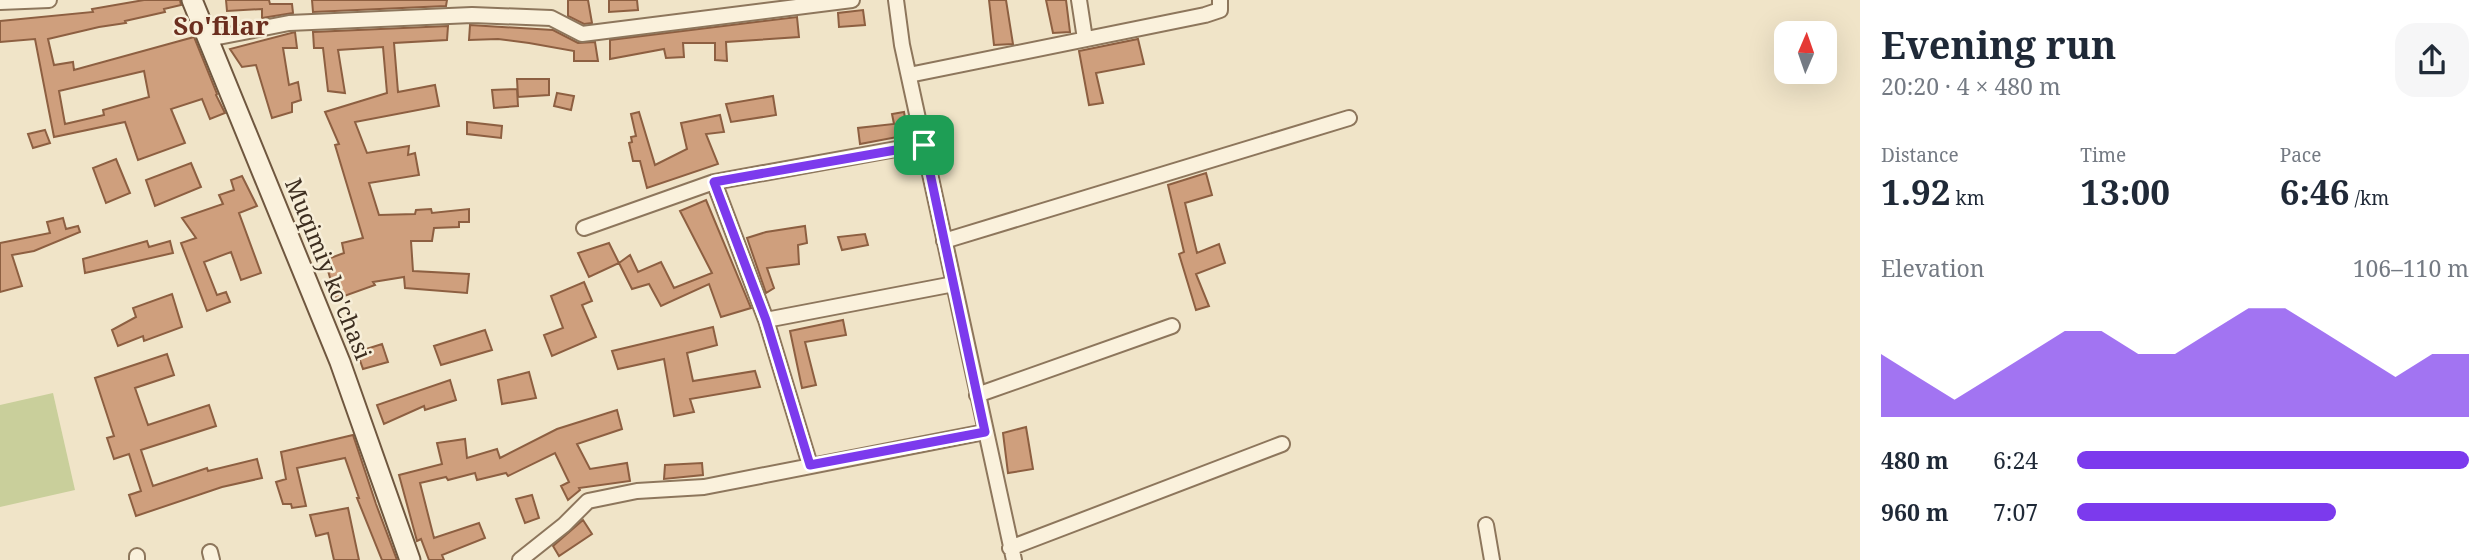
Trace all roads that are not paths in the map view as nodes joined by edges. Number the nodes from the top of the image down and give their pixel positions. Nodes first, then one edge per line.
1 (48, 0) edge
2 (192, 0) edge
3 (852, 0) edge
4 (896, 0) edge
5 (1079, 0) edge
6 (1220, 0) edge
7 (0, 2) edge
8 (208, 39) junction
9 (1085, 39) junction
10 (909, 75) junction
11 (1349, 118) dead end
12 (924, 145) junction
13 (714, 182) junction
14 (584, 228) dead end
15 (944, 241) junction
16 (954, 284) junction
17 (766, 320) junction
18 (1172, 326) dead end
19 (978, 396) junction
20 (985, 432) junction
21 (1282, 444) dead end
22 (810, 465) junction
23 (1486, 526) dead end
24 (1012, 554) edge
25 (410, 560) edge
26 (520, 560) edge
27 (1492, 560) edge

1 - 7 street
2 - 8 street, Muqimiy ko'chasi
3 - 8 street
4 - 10 street
5 - 9 street
6 - 9 street
8 - 25 street, Muqimiy ko'chasi
9 - 10 street
10 - 12 street
11 - 15 street
12 - 13 street
12 - 15 street
13 - 14 street
13 - 17 street
15 - 16 street
16 - 17 street
16 - 19 street
17 - 22 street
18 - 19 street
19 - 20 street
20 - 22 street
20 - 24 street
21 - 24 street
22 - 26 street
23 - 27 street

